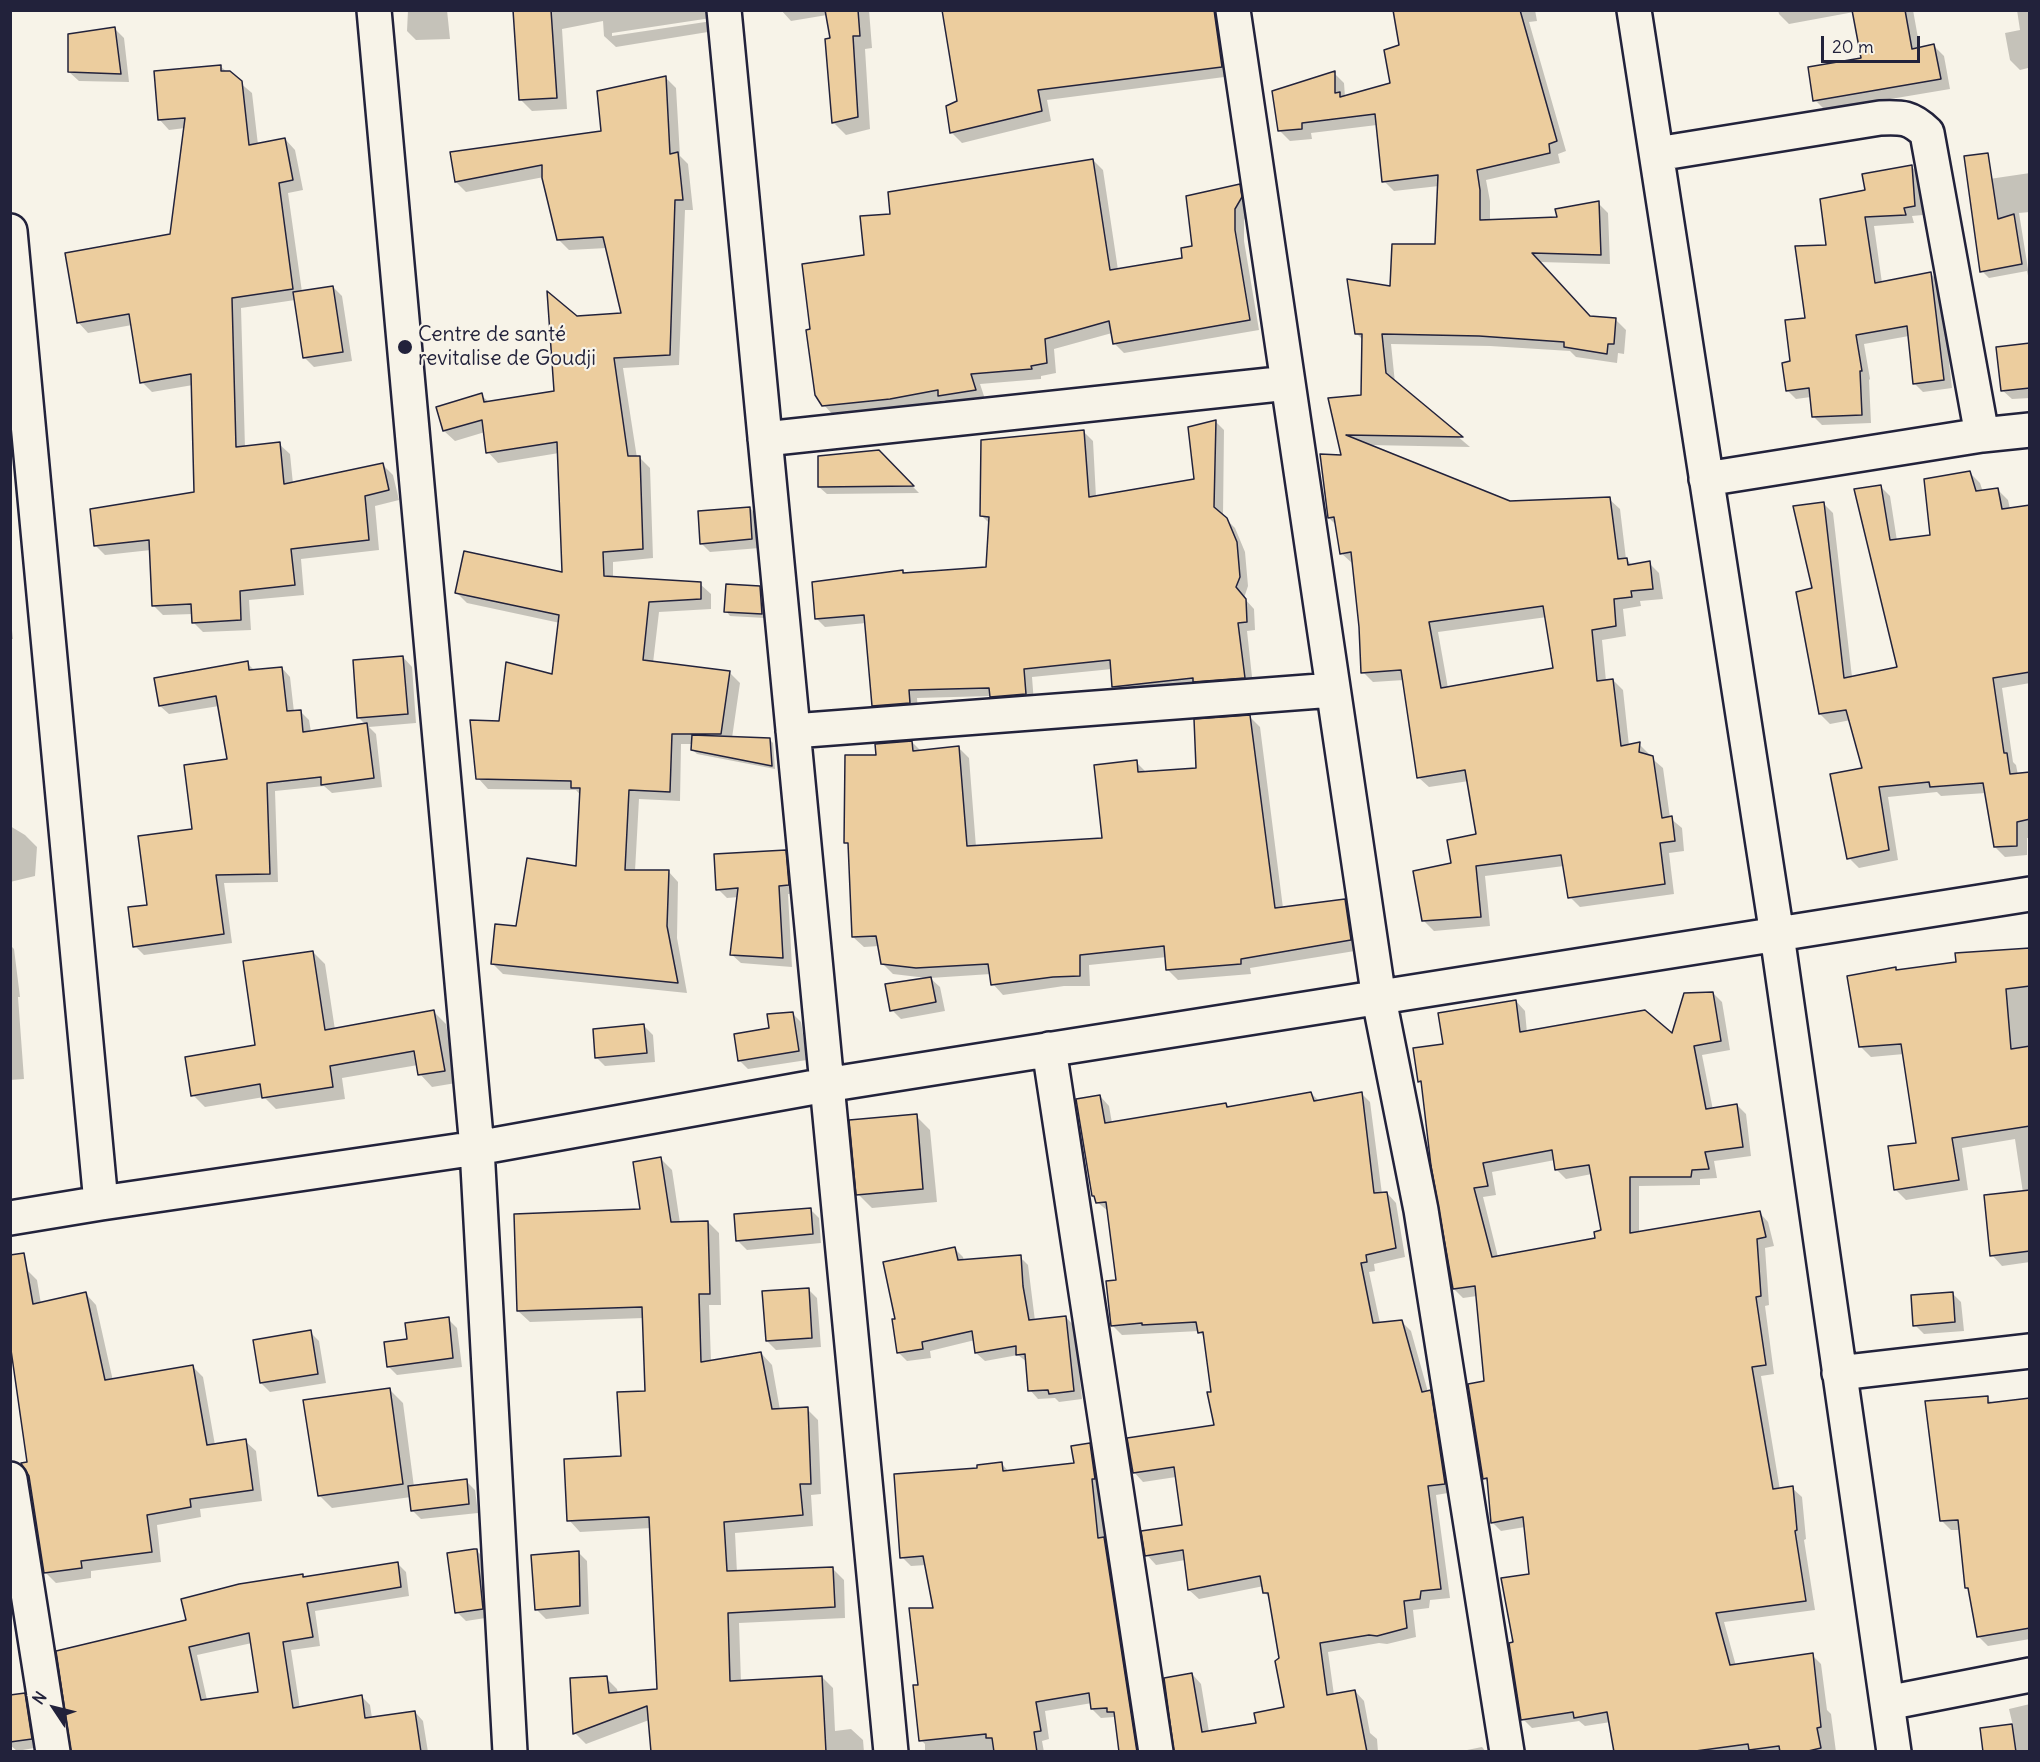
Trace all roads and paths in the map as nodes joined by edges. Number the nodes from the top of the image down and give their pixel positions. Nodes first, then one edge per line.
1 (374, 10) edge
2 (724, 10) edge
3 (1233, 10) edge
4 (1634, 10) edge
5 (1657, 154) junction
6 (10, 231) edge
7 (1288, 383) junction
8 (2030, 430) edge
9 (1982, 435) junction
10 (765, 439) junction
11 (1706, 479) junction
12 (1333, 690) junction
13 (793, 731) junction
14 (2030, 894) edge
15 (1777, 935) junction
16 (1379, 999) junction
17 (1049, 1049) junction
18 (826, 1085) junction
19 (477, 1148) junction
20 (101, 1203) junction
21 (10, 1218) edge
22 (2030, 1351) edge
23 (1839, 1373) junction
24 (10, 1479) edge
25 (2030, 1676) edge
26 (1887, 1703) junction
27 (53, 1752) edge
28 (510, 1752) edge
29 (891, 1752) edge
30 (1156, 1752) edge
31 (1507, 1752) edge
32 (1894, 1752) edge

1 - 19 street
2 - 10 street
3 - 7 street
4 - 5 street
5 - 9 street
5 - 11 street
6 - 20 street
7 - 10 street
7 - 12 street
8 - 9 street
9 - 11 street
10 - 13 street
11 - 15 street
12 - 13 street
12 - 16 street
13 - 18 street
14 - 15 street
15 - 16 street
15 - 23 street
16 - 17 street
16 - 31 street
17 - 18 street
17 - 30 street
18 - 19 street
18 - 29 street
19 - 20 street
19 - 28 street
20 - 21 street
22 - 23 street
23 - 26 street
24 - 27 street
25 - 26 street
26 - 32 street

